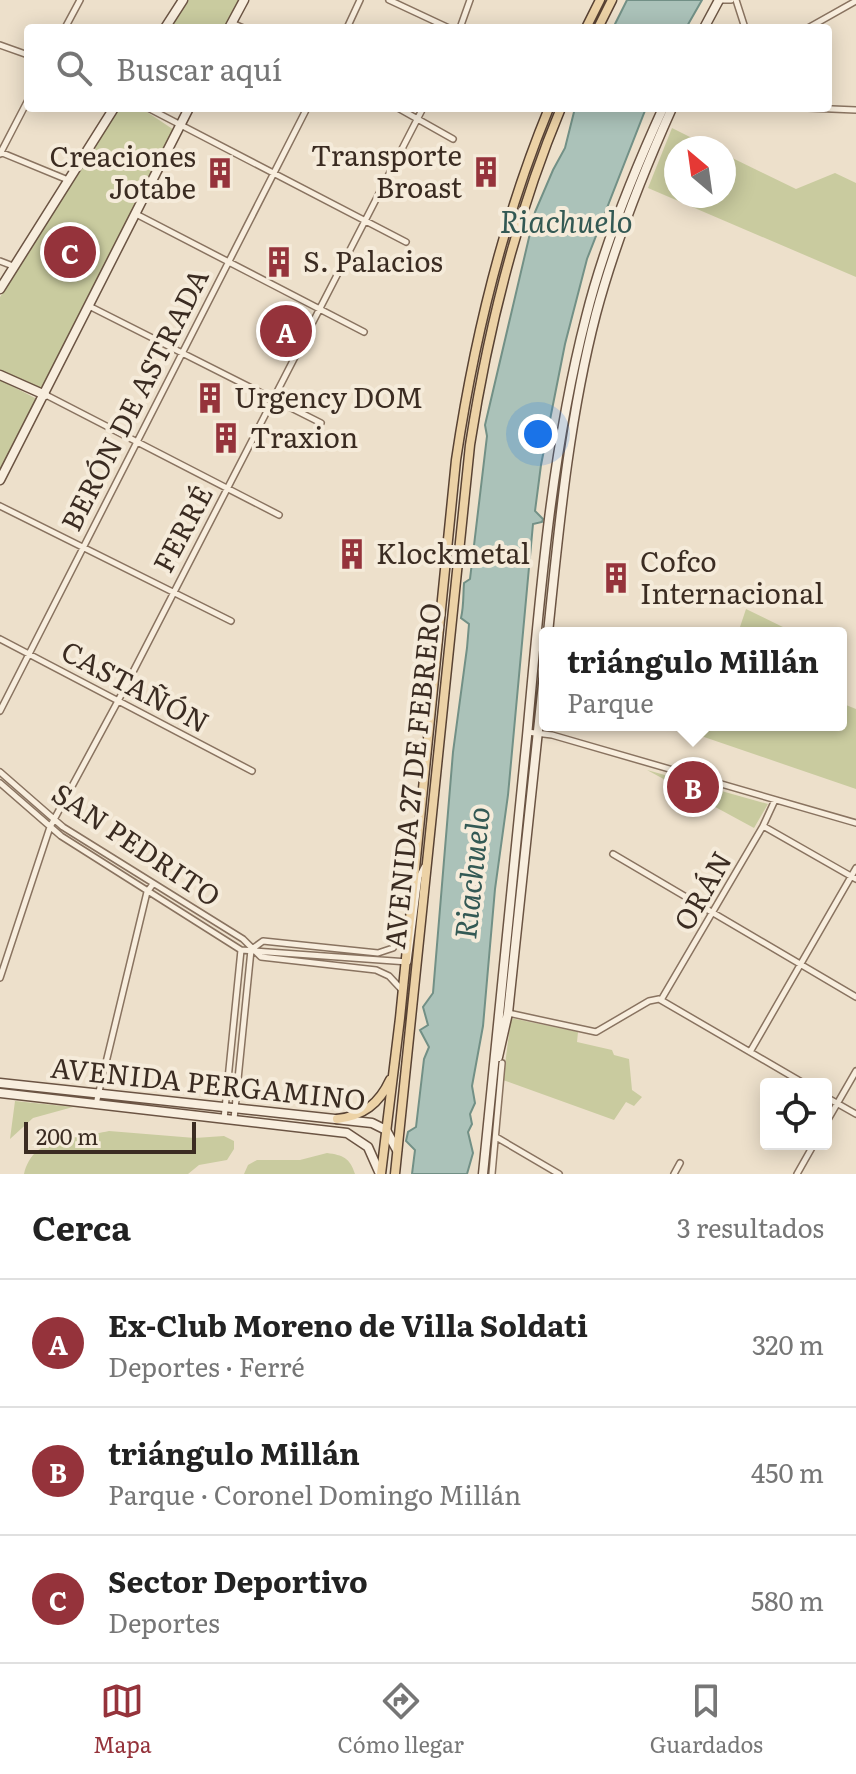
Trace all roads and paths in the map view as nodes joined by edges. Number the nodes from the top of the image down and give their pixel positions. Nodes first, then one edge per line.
1 (80, 0) edge
2 (183, 0) edge
3 (244, 0) edge
4 (360, 0) edge
5 (389, 0) edge
6 (470, 0) edge
7 (600, 0) edge
8 (612, 0) edge
9 (719, 0) edge
10 (734, 0) edge
11 (856, 1) edge
12 (67, 24) edge
13 (168, 24) edge
14 (231, 24) edge
15 (349, 24) edge
16 (440, 24) edge
17 (461, 24) edge
18 (588, 24) edge
19 (600, 24) edge
20 (706, 24) edge
21 (743, 24) edge
22 (815, 24) edge
23 (0, 45) edge
24 (24, 54) edge
25 (24, 108) edge
26 (832, 109) edge
27 (856, 110) edge
28 (111, 112) edge
29 (155, 112) edge
30 (187, 112) edge
31 (305, 112) edge
32 (406, 112) edge
33 (421, 112) edge
34 (547, 112) edge
35 (559, 112) edge
36 (661, 112) edge
37 (670, 112) edge
38 (418, 118) junction
39 (180, 126) junction
40 (453, 139) dead end
41 (0, 153) edge
42 (274, 172) junction
43 (523, 175) junction
44 (68, 180) junction
45 (533, 180) junction
46 (136, 214) junction
47 (366, 220) junction
48 (406, 242) dead end
49 (0, 261) edge
50 (227, 263) junction
51 (14, 266) junction
52 (489, 285) junction
53 (501, 288) junction
54 (0, 289) edge
55 (89, 306) junction
56 (320, 309) junction
57 (364, 332) dead end
58 (181, 353) junction
59 (0, 375) edge
60 (45, 395) junction
61 (272, 399) junction
62 (321, 423) dead end
63 (136, 442) junction
64 (0, 480) edge
65 (227, 488) junction
66 (0, 506) edge
67 (279, 515) dead end
68 (84, 547) junction
69 (446, 557) junction
70 (457, 558) junction
71 (173, 592) junction
72 (231, 621) dead end
73 (549, 627) edge
74 (0, 639) edge
75 (29, 655) junction
76 (118, 701) junction
77 (0, 711) edge
78 (539, 723) edge
79 (527, 732) junction
80 (538, 733) junction
81 (252, 771) dead end
82 (0, 772) edge
83 (0, 783) edge
84 (775, 800) junction
85 (54, 819) junction
86 (856, 823) edge
87 (763, 826) junction
88 (50, 827) junction
89 (613, 854) dead end
90 (425, 866) junction
91 (856, 868) edge
92 (854, 878) edge
93 (153, 884) junction
94 (147, 892) junction
95 (713, 913) junction
96 (408, 926) junction
97 (251, 949) junction
98 (241, 950) junction
99 (405, 963) junction
100 (801, 964) junction
101 (0, 978) edge
102 (402, 991) junction
103 (856, 997) edge
104 (661, 1000) junction
105 (504, 1012) junction
106 (750, 1052) junction
107 (856, 1071) edge
108 (394, 1072) junction
109 (795, 1078) edge
110 (0, 1083) edge
111 (0, 1093) edge
112 (98, 1094) junction
113 (832, 1100) edge
114 (837, 1103) junction
115 (96, 1104) junction
116 (225, 1107) junction
117 (235, 1108) junction
118 (832, 1112) edge
119 (856, 1114) edge
120 (224, 1119) junction
121 (337, 1119) junction
122 (234, 1120) junction
123 (386, 1130) junction
124 (491, 1136) junction
125 (397, 1150) junction
126 (811, 1150) edge
127 (680, 1163) dead end
128 (380, 1174) edge
129 (395, 1174) edge
130 (483, 1174) edge
131 (492, 1174) edge
132 (559, 1174) edge
133 (674, 1174) edge
134 (797, 1174) edge

1 - 12 street
2 - 13 main road
3 - 14 main road
4 - 15 street
5 - 16 street
6 - 17 street
7 - 18 main road
8 - 19 main road
9 - 10 street
9 - 20 main road
10 - 21 street
11 - 22 street
23 - 24 street
25 - 41 street
26 - 27 street
28 - 44 main road
29 - 39 street
30 - 39 main road
31 - 42 street, BERÓN DE ASTRADA
32 - 38 street
33 - 38 street, FERRÉ
34 - 43 main road, AVENIDA 27 DE FEBRERO
35 - 45 main road
36 - 79 main road
37 - 73 main road
38 - 40 street
38 - 47 street, FERRÉ
39 - 42 street
39 - 46 main road
41 - 44 street
42 - 47 street
42 - 50 street, BERÓN DE ASTRADA
43 - 45 main road
43 - 52 main road, AVENIDA 27 DE FEBRERO
44 - 51 main road
45 - 53 main road
46 - 50 street
46 - 55 main road
47 - 48 street
47 - 56 street, FERRÉ
49 - 51 street
50 - 56 street
50 - 58 street, BERÓN DE ASTRADA
51 - 54 main road
52 - 53 main road
52 - 69 main road, AVENIDA 27 DE FEBRERO
53 - 70 main road
55 - 58 street
55 - 60 main road
56 - 57 street
56 - 61 street, FERRÉ
58 - 61 street
58 - 63 street, BERÓN DE ASTRADA
59 - 60 main road
60 - 63 street
60 - 64 main road
61 - 62 street
61 - 65 street, FERRÉ
63 - 65 street
63 - 68 street, BERÓN DE ASTRADA
65 - 67 street
65 - 71 street, FERRÉ
66 - 68 street
68 - 71 street
68 - 75 street, BERÓN DE ASTRADA
69 - 70 main road
69 - 96 main road, AVENIDA 27 DE FEBRERO
70 - 90 main road, AVENIDA 27 DE FEBRERO
71 - 72 street
71 - 76 street, FERRÉ
74 - 75 street, CASTAÑÓN
75 - 76 street, CASTAÑÓN
75 - 77 street, BERÓN DE ASTRADA
76 - 81 street, CASTAÑÓN
76 - 85 street, FERRÉ
78 - 80 main road
79 - 80 street
79 - 105 main road
80 - 84 street
80 - 105 main road
82 - 85 street, SAN PEDRITO
83 - 88 street, SAN PEDRITO
84 - 86 street
84 - 87 street, ORÁN
85 - 88 street, FERRÉ
85 - 93 street, SAN PEDRITO
87 - 92 street
87 - 95 street, ORÁN
88 - 94 street, SAN PEDRITO
88 - 101 street, FERRÉ
89 - 95 street
90 - 99 street
90 - 125 main road, AVENIDA 27 DE FEBRERO
91 - 92 street
92 - 100 street
93 - 94 street
93 - 97 street, SAN PEDRITO
94 - 98 street, SAN PEDRITO
94 - 112 street
95 - 100 street
95 - 104 street, ORÁN
96 - 97 street, SAN PEDRITO
96 - 99 main road, AVENIDA 27 DE FEBRERO
97 - 98 street, SAN PEDRITO
97 - 99 street, SAN PEDRITO
97 - 102 street, SAN PEDRITO
97 - 117 street
98 - 116 street
99 - 102 main road, AVENIDA 27 DE FEBRERO
100 - 103 street
100 - 106 street
102 - 108 main road, AVENIDA 27 DE FEBRERO
104 - 105 street
104 - 106 street
105 - 124 main road
106 - 109 street
107 - 114 street
108 - 121 main road
108 - 123 main road, AVENIDA 27 DE FEBRERO
110 - 112 main road, AVENIDA PERGAMINO
111 - 115 main road, AVENIDA PERGAMINO
112 - 115 street
112 - 116 main road, AVENIDA PERGAMINO
113 - 114 street
114 - 118 street
114 - 119 street
115 - 120 main road, AVENIDA PERGAMINO
116 - 117 main road, AVENIDA PERGAMINO
116 - 120 street
117 - 121 main road, AVENIDA PERGAMINO
117 - 122 street
120 - 122 main road, AVENIDA PERGAMINO
121 - 123 main road, AVENIDA PERGAMINO
122 - 128 main road, AVENIDA PERGAMINO
123 - 125 main road, AVENIDA PERGAMINO
123 - 128 main road, AVENIDA 27 DE FEBRERO
124 - 130 main road
124 - 131 street
124 - 132 street
125 - 129 main road, AVENIDA 27 DE FEBRERO
126 - 134 street
127 - 133 street

